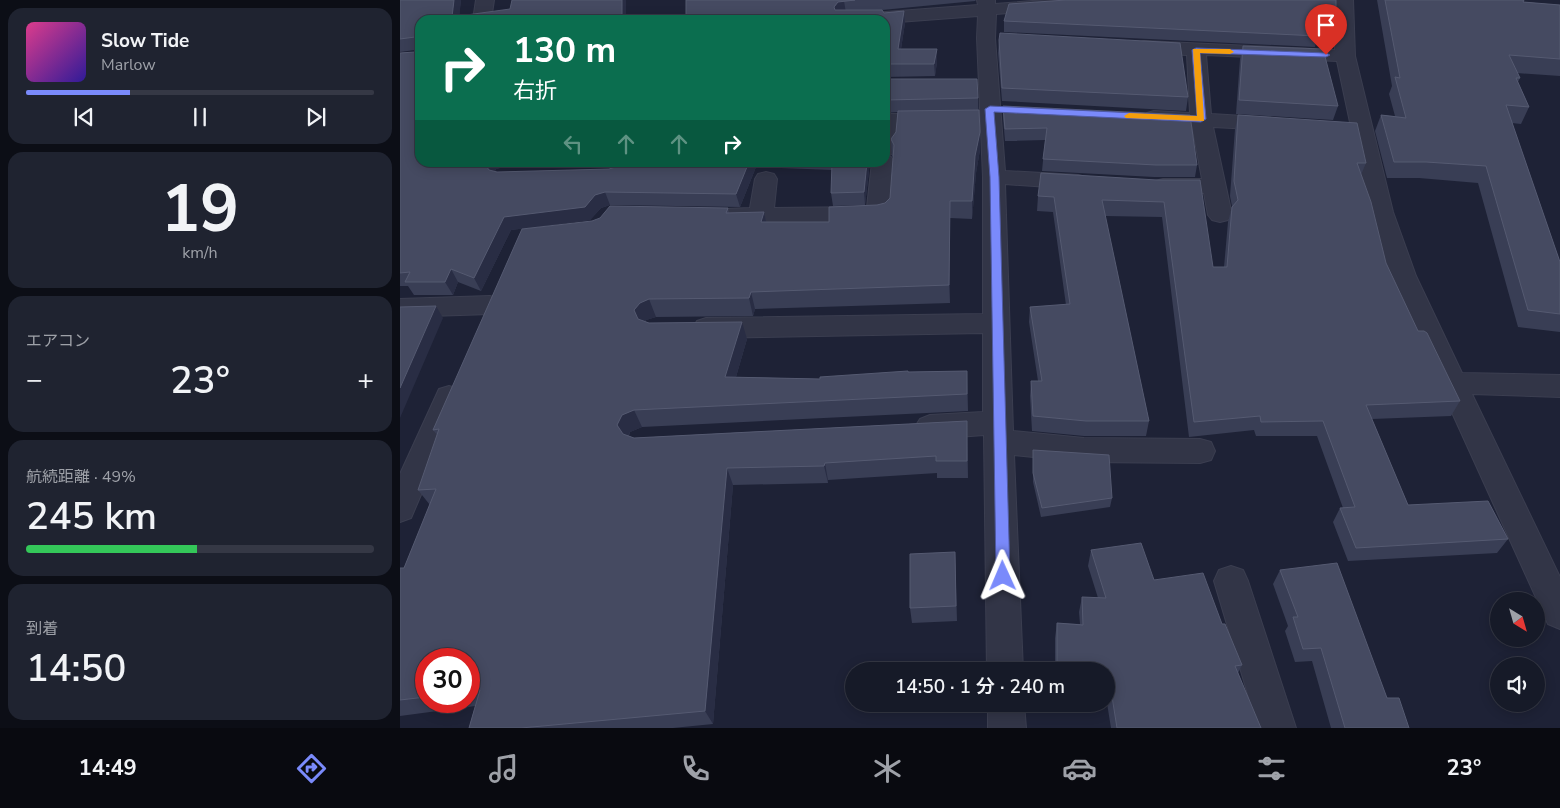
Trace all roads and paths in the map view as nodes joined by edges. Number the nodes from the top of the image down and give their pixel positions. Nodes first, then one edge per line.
1 (485, 0) edge
2 (1117, 0) edge
3 (1344, 0) edge
4 (987, 5) edge
5 (483, 15) edge
6 (890, 15) edge
7 (1129, 46) edge
8 (1196, 50) junction
9 (1345, 56) junction
10 (982, 106) junction
11 (1134, 116) edge
12 (1201, 119) junction
13 (890, 120) edge
14 (1296, 126) edge
15 (883, 167) edge
16 (994, 177) junction
17 (766, 179) dead end
18 (1098, 183) edge
19 (1145, 186) edge
20 (1214, 186) junction
21 (1220, 215) dead end
22 (704, 216) edge
23 (761, 216) junction
24 (501, 280) edge
25 (490, 305) junction
26 (400, 308) edge
27 (997, 323) junction
28 (685, 329) edge
29 (478, 331) edge
30 (459, 375) edge
31 (1453, 383) junction
32 (1560, 386) edge
33 (899, 428) edge
34 (999, 433) junction
35 (1200, 451) dead end
36 (412, 453) edge
37 (400, 509) edge
38 (1231, 581) dead end
39 (1560, 613) edge
40 (1005, 662) edge
41 (1006, 712) edge
42 (1007, 728) edge
43 (1277, 728) edge

1 - 5 street
2 - 4 street
3 - 9 street
4 - 6 street
4 - 10 street
7 - 8 street
8 - 9 street
8 - 12 street
9 - 31 street
10 - 13 street
10 - 16 street
11 - 12 street
12 - 14 street
12 - 20 street
15 - 23 street
16 - 18 street
16 - 27 street
17 - 23 street
19 - 20 street
20 - 21 street
22 - 23 street
24 - 25 street
25 - 26 street
25 - 29 street
27 - 28 street
27 - 34 street
30 - 36 street
31 - 32 street
31 - 39 street
33 - 34 street
34 - 35 street
34 - 40 street
36 - 37 street
38 - 43 street
41 - 42 street

